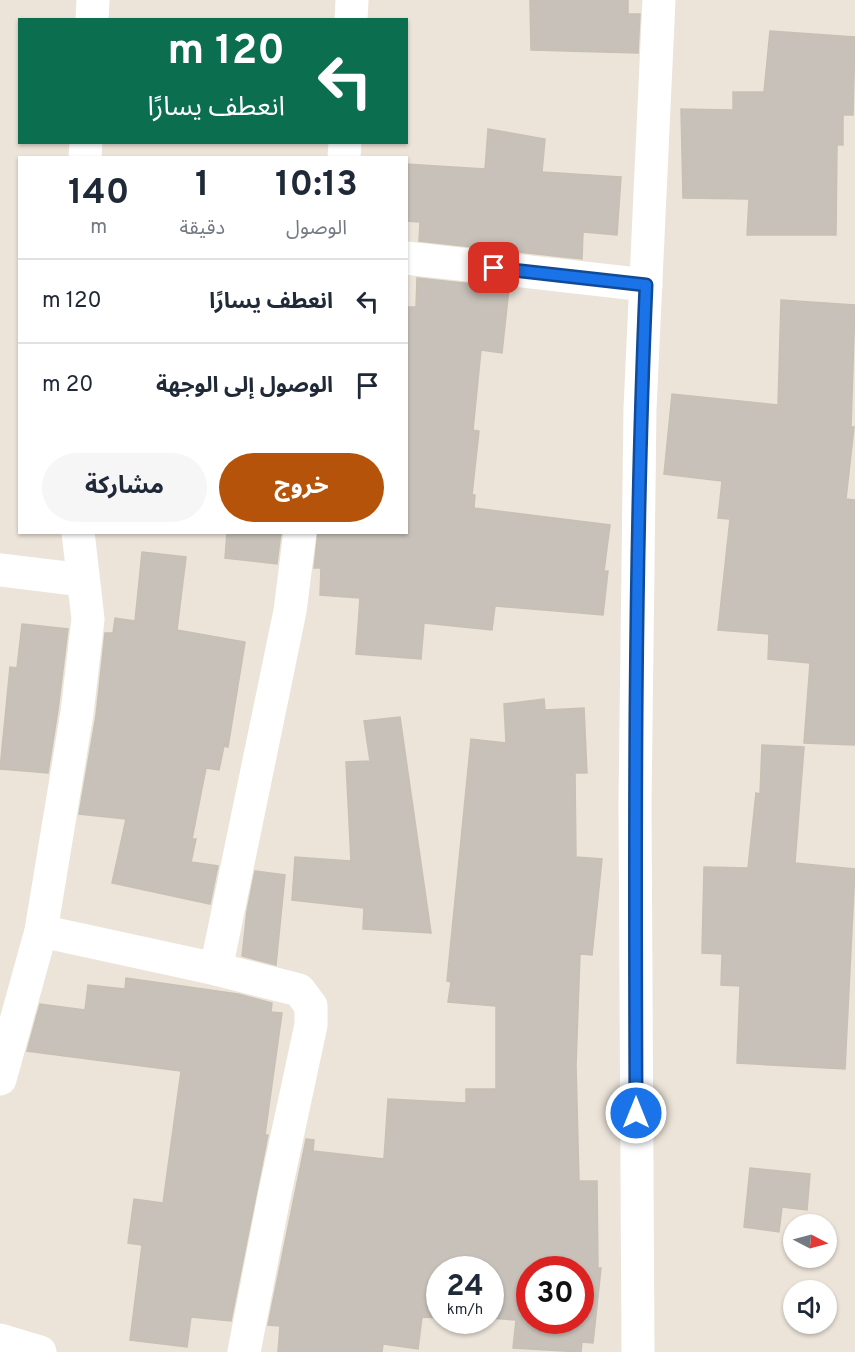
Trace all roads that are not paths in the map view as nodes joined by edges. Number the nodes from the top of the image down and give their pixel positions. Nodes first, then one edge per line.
1 (93, 0) edge
2 (352, 0) edge
3 (659, 0) edge
4 (92, 18) edge
5 (351, 18) edge
6 (408, 258) edge
7 (646, 285) junction
8 (78, 534) edge
9 (300, 534) edge
10 (0, 570) edge
11 (83, 580) junction
12 (41, 930) junction
13 (216, 969) junction
14 (0, 1079) edge
15 (0, 1341) edge
16 (40, 1352) edge
17 (244, 1352) edge
18 (638, 1352) edge

1 - 4 street
2 - 5 street
3 - 7 street
6 - 7 street
7 - 18 street
8 - 11 street
9 - 13 street
10 - 11 street
11 - 12 street
12 - 13 street
12 - 14 street
13 - 17 street
15 - 16 street

